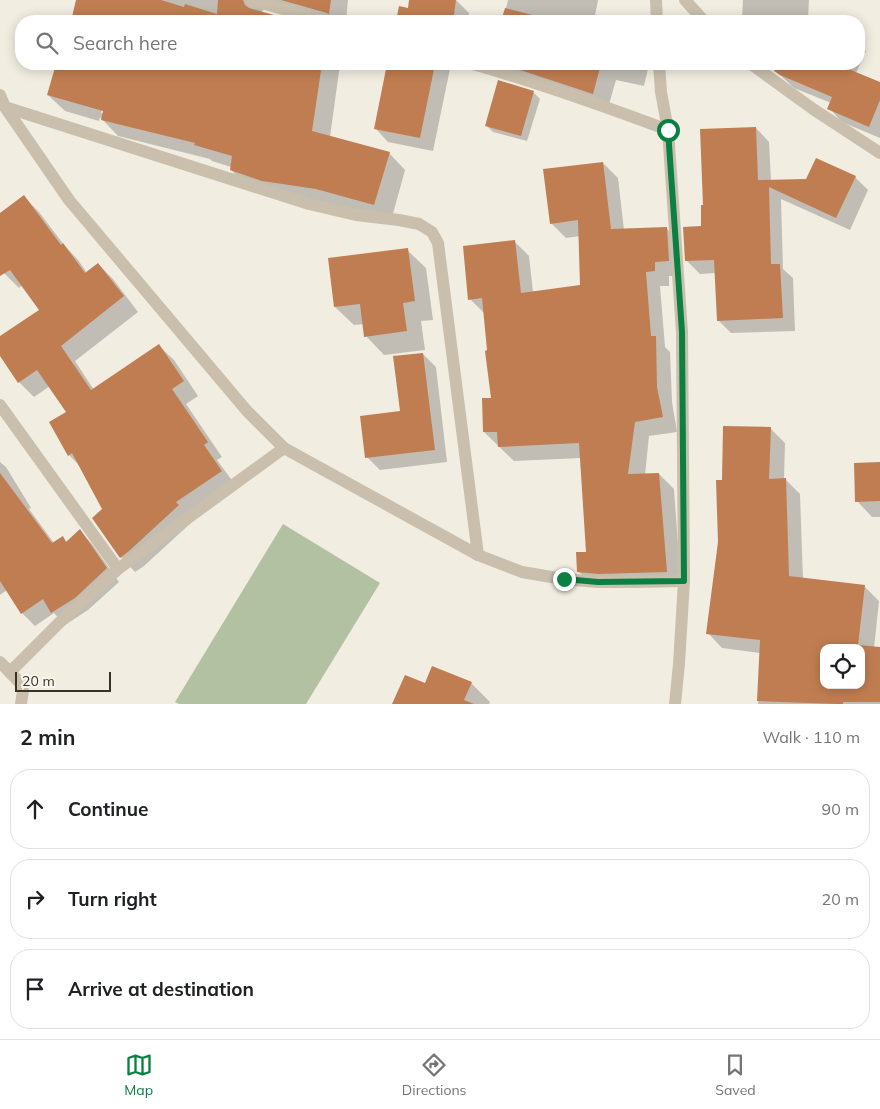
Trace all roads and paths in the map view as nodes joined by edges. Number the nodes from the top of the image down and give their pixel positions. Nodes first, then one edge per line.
1 (251, 0) edge
2 (656, 0) edge
3 (685, 0) edge
4 (304, 15) edge
5 (657, 15) edge
6 (699, 15) edge
7 (494, 70) edge
8 (659, 70) edge
9 (759, 70) edge
10 (3, 101) edge
11 (668, 130) junction
12 (880, 153) edge
13 (0, 405) edge
14 (284, 448) junction
15 (478, 555) junction
16 (118, 569) junction
17 (684, 581) junction
18 (0, 662) edge
19 (10, 672) junction
20 (21, 704) edge
21 (674, 704) edge

1 - 4 street
2 - 5 street
3 - 6 street
7 - 11 street
8 - 11 street
9 - 12 street
10 - 14 street
10 - 15 street
11 - 17 street
13 - 16 street
14 - 15 street
14 - 16 street
15 - 17 street
16 - 19 street
17 - 21 street
18 - 19 street
19 - 20 street

